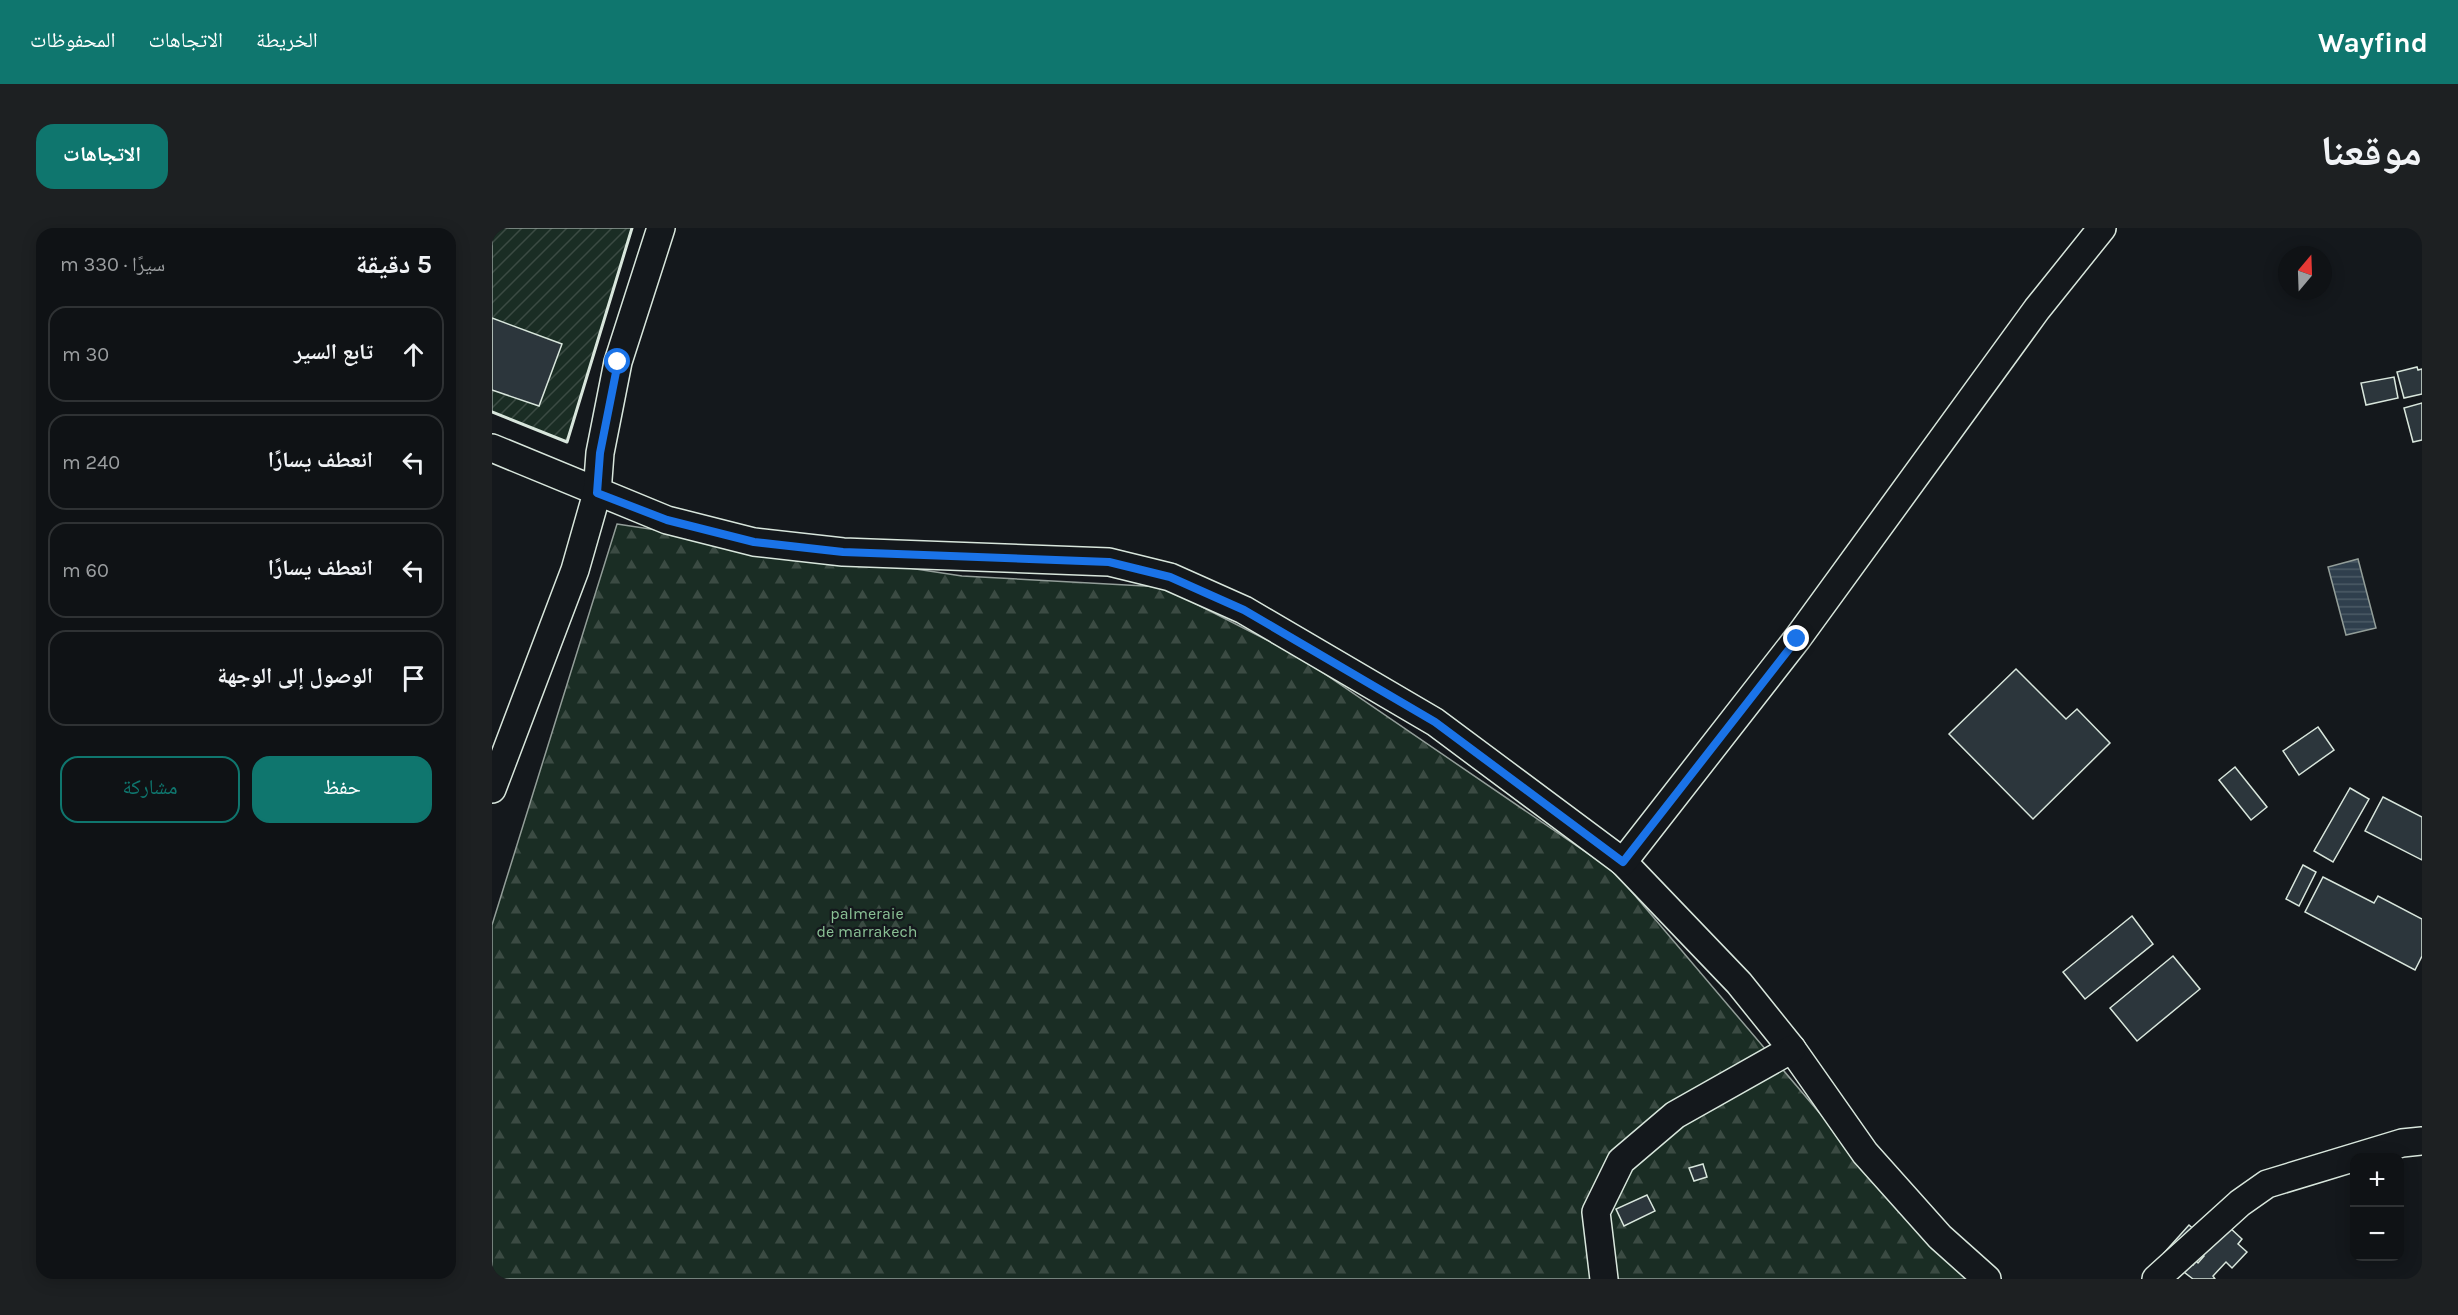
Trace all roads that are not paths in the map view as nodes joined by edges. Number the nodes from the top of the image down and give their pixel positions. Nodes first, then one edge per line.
1 (661, 228) edge
2 (2102, 228) edge
3 (492, 447) edge
4 (597, 493) junction
5 (492, 789) edge
6 (1623, 862) junction
7 (1792, 1049) junction
8 (2422, 1141) edge
9 (1604, 1279) edge
10 (1987, 1279) edge
11 (2156, 1279) edge

1 - 4 street
2 - 6 street
3 - 4 street
4 - 5 street
4 - 6 street
6 - 7 street
7 - 9 street
7 - 10 street
8 - 11 street

